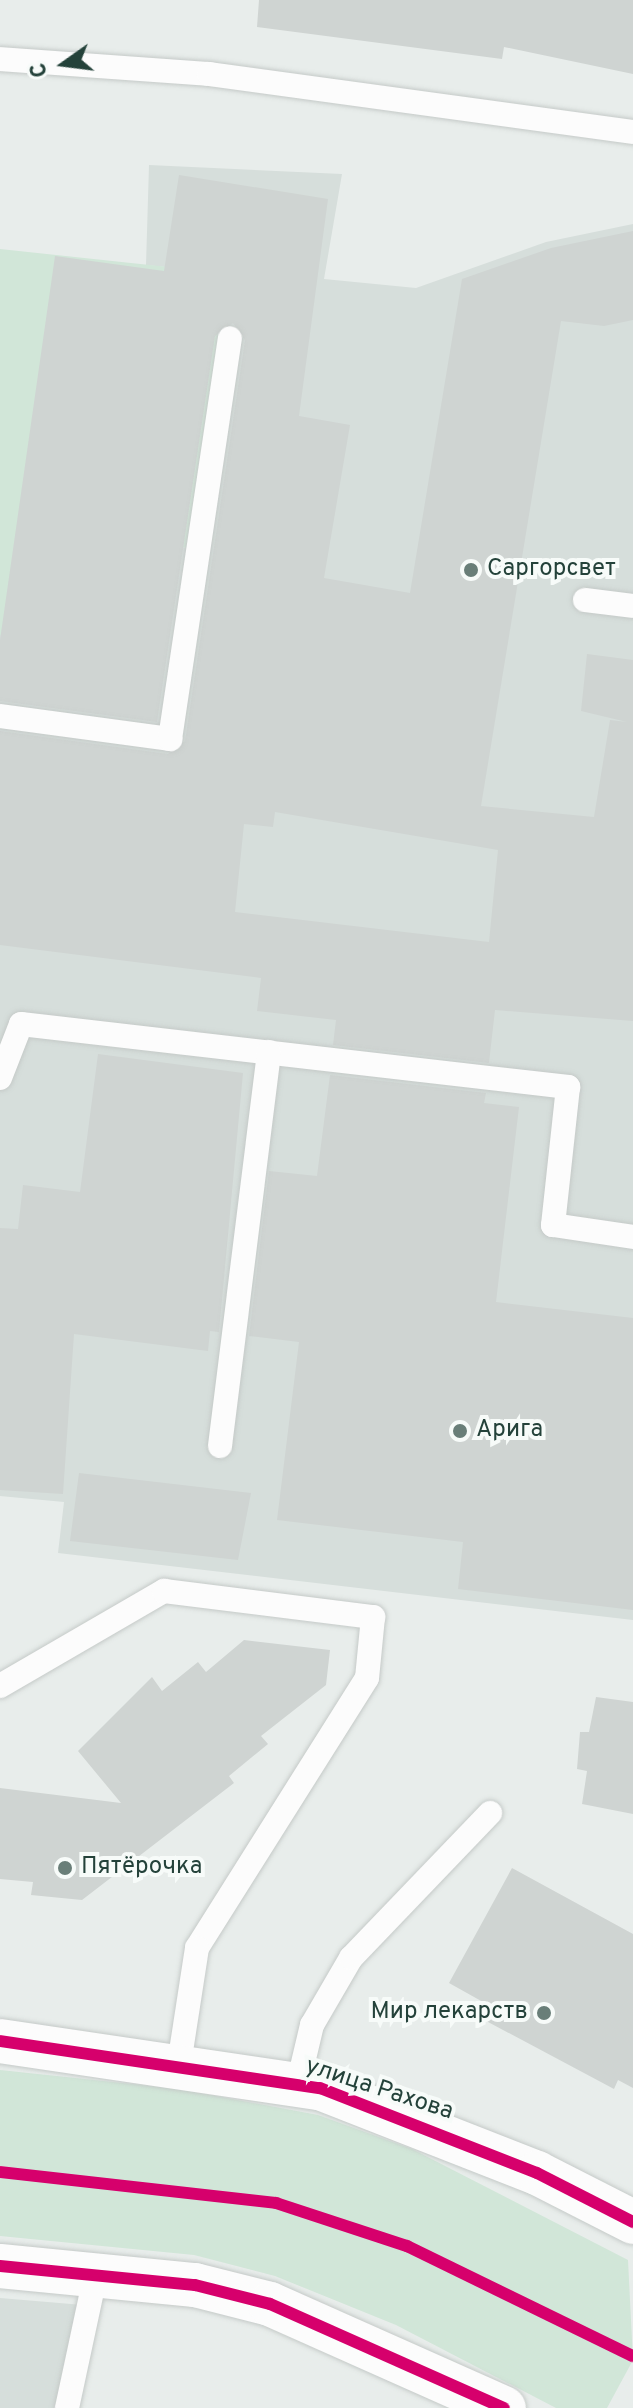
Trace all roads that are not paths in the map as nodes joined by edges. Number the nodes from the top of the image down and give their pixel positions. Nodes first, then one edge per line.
1 (0, 59) edge
2 (633, 132) edge
3 (230, 338) dead end
4 (585, 600) dead end
5 (633, 606) edge
6 (0, 716) edge
7 (269, 1052) junction
8 (0, 1078) edge
9 (633, 1237) edge
10 (220, 1446) dead end
11 (0, 1686) edge
12 (490, 1813) dead end
13 (0, 2041) edge
14 (179, 2064) junction
15 (298, 2084) junction
16 (633, 2222) edge
17 (0, 2266) edge
18 (95, 2277) junction
19 (67, 2408) edge
20 (504, 2408) edge

1 - 2 lane
3 - 6 lane
4 - 5 lane
7 - 8 lane
7 - 9 lane
7 - 10 lane
11 - 14 lane
12 - 15 lane
13 - 14 street, улица Рахова
14 - 15 street, улица Рахова
15 - 16 street, улица Рахова
17 - 18 street
18 - 19 lane
18 - 20 street

